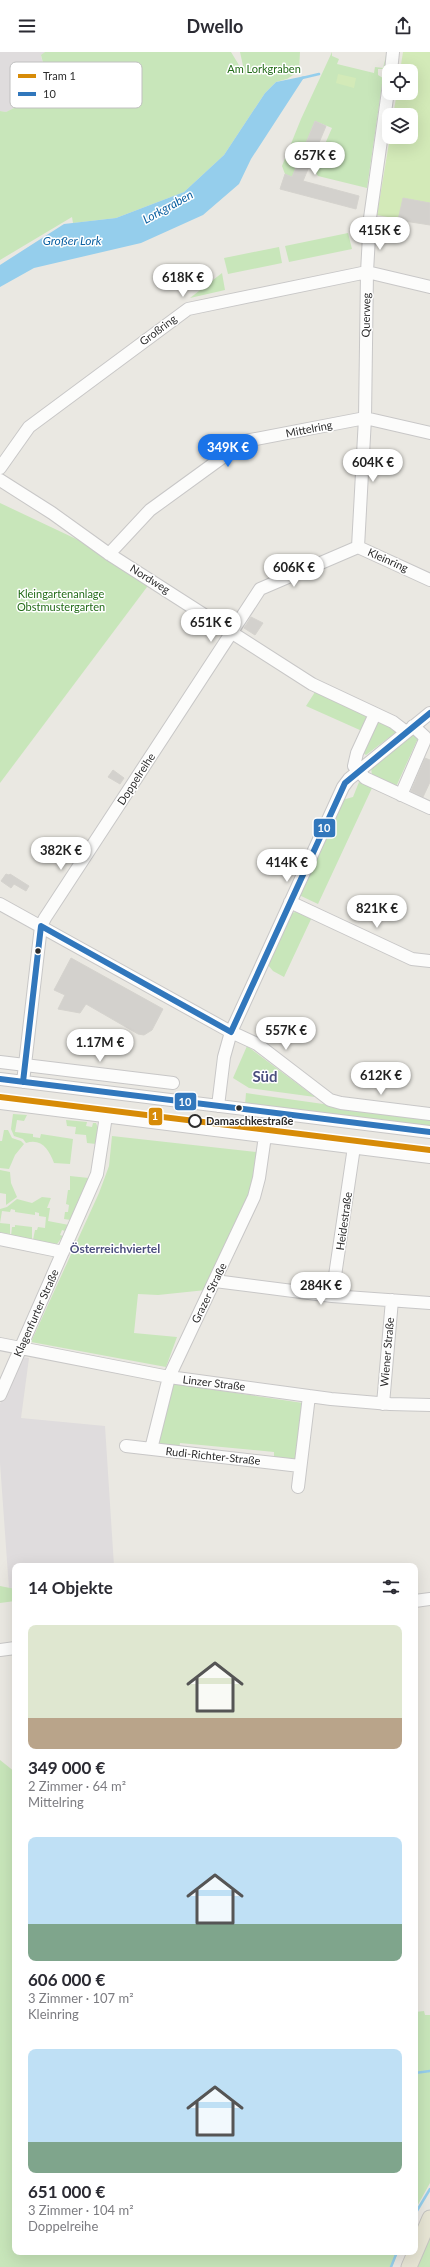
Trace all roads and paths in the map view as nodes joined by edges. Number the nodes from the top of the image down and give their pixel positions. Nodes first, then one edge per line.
1 (393, 52) edge
2 (392, 64) edge
3 (387, 100) edge
4 (367, 272) junction
5 (430, 287) edge
6 (365, 418) junction
7 (430, 433) edge
8 (0, 468) edge
9 (0, 480) edge
10 (358, 547) junction
11 (109, 554) junction
12 (430, 580) edge
13 (232, 633) junction
14 (430, 713) edge
15 (375, 714) junction
16 (410, 729) junction
17 (358, 772) junction
18 (401, 795) junction
19 (430, 808) edge
20 (290, 902) junction
21 (0, 904) edge
22 (41, 926) junction
23 (430, 961) edge
24 (231, 1032) junction
25 (0, 1062) edge
26 (25, 1065) junction
27 (0, 1079) edge
28 (23, 1082) junction
29 (173, 1083) dead end
30 (0, 1103) edge
31 (218, 1106) junction
32 (430, 1114) edge
33 (106, 1116) junction
34 (430, 1132) edge
35 (265, 1136) junction
36 (354, 1147) junction
37 (430, 1157) edge
38 (0, 1240) edge
39 (63, 1252) junction
40 (215, 1281) junction
41 (332, 1296) junction
42 (392, 1300) junction
43 (430, 1303) edge
44 (0, 1344) edge
45 (20, 1347) junction
46 (168, 1377) junction
47 (0, 1395) edge
48 (309, 1396) junction
49 (382, 1404) junction
50 (430, 1405) edge
51 (126, 1446) dead end
52 (151, 1449) junction
53 (300, 1466) junction
54 (298, 1487) dead end
55 (430, 1599) edge
56 (418, 1601) edge
57 (12, 1648) edge
58 (0, 1650) edge
59 (430, 2218) edge
60 (418, 2246) edge
61 (414, 2255) edge
62 (409, 2267) edge

1 - 2 street
3 - 4 street, Querweg
4 - 5 street, Großring
4 - 6 street, Querweg
4 - 8 street, Großring
6 - 7 street, Mittelring
6 - 10 street, Querweg
6 - 11 street, Mittelring
9 - 11 street, Nordweg
10 - 12 street, Kleinring
10 - 13 street, Kleinring
11 - 13 street, Nordweg
13 - 15 street, Nordweg
13 - 22 street, Doppelreihe
14 - 16 street
15 - 16 street, Nordweg
15 - 17 street
16 - 17 street
16 - 18 street, Nordweg
17 - 18 street
17 - 20 street
18 - 19 street
20 - 23 street
20 - 24 street
21 - 22 street
22 - 24 street
22 - 26 street
24 - 31 street
24 - 32 street
25 - 26 street
26 - 28 street
26 - 29 street
27 - 28 street
28 - 31 street
30 - 33 street
31 - 34 street
33 - 35 street
33 - 39 street, Klagenfurter Straße
35 - 36 street
35 - 40 street, Grazer Straße
36 - 37 street
36 - 41 street, Heidestraße
38 - 39 street
39 - 45 street, Klagenfurter Straße
40 - 41 street
40 - 46 street, Grazer Straße
41 - 42 street
42 - 43 street
42 - 49 street, Wiener Straße
44 - 45 street, Linzer Straße
45 - 46 street, Linzer Straße
45 - 47 street, Klagenfurter Straße
46 - 48 street, Linzer Straße
46 - 52 street, Grazer Straße
48 - 49 street, Linzer Straße
48 - 53 street
49 - 50 street, Linzer Straße
51 - 52 street, Rudi-Richter-Straße
52 - 53 street, Rudi-Richter-Straße
53 - 54 street
55 - 56 street
57 - 58 street
59 - 60 main road
61 - 62 main road

